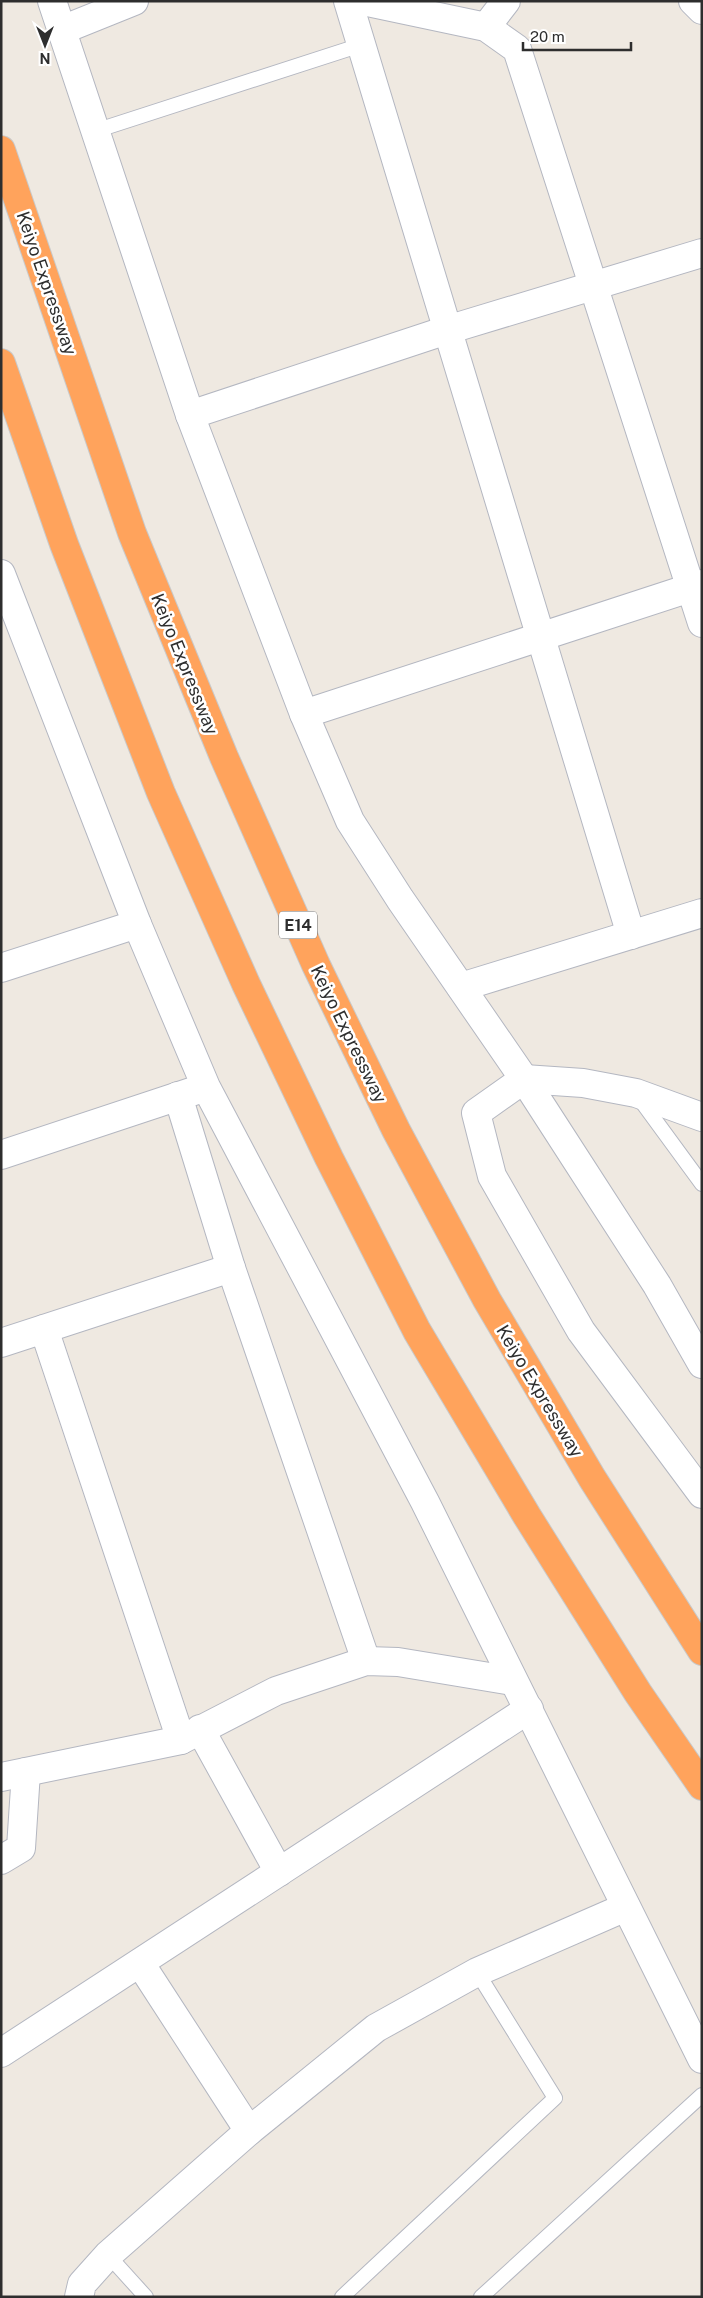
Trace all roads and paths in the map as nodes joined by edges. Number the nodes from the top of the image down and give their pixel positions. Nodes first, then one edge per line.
1 (52, 1) edge
2 (134, 1) edge
3 (348, 1) edge
4 (363, 1) edge
5 (506, 1) edge
6 (693, 1) edge
7 (702, 10) edge
8 (486, 27) junction
9 (62, 30) junction
10 (361, 45) junction
11 (95, 131) junction
12 (1, 150) edge
13 (702, 253) edge
14 (593, 285) junction
15 (448, 330) junction
16 (1, 364) edge
17 (190, 414) junction
18 (1, 576) edge
19 (696, 586) edge
20 (702, 623) edge
21 (541, 637) junction
22 (304, 714) junction
23 (702, 913) edge
24 (137, 924) junction
25 (631, 935) junction
26 (1, 968) edge
27 (461, 987) junction
28 (524, 1079) junction
29 (206, 1087) junction
30 (636, 1093) junction
31 (178, 1096) junction
32 (702, 1117) edge
33 (1, 1155) edge
34 (702, 1184) edge
35 (232, 1268) junction
36 (44, 1329) junction
37 (1, 1343) edge
38 (702, 1364) edge
39 (702, 1494) edge
40 (702, 1651) edge
41 (366, 1661) junction
42 (513, 1681) junction
43 (529, 1709) junction
44 (191, 1735) junction
45 (13, 1774) edge
46 (702, 1786) edge
47 (1, 1860) edge
48 (279, 1872) junction
49 (626, 1907) junction
50 (140, 1963) junction
51 (477, 1972) junction
52 (1, 2053) edge
53 (702, 2059) edge
54 (702, 2096) edge
55 (250, 2131) junction
56 (108, 2255) junction
57 (80, 2297) edge
58 (146, 2297) edge
59 (342, 2297) edge
60 (482, 2297) edge

1 - 9 street
2 - 9 street
3 - 10 street
4 - 8 street
5 - 8 street
6 - 7 street
8 - 14 street
9 - 11 street
10 - 11 lane
10 - 15 street
11 - 17 street
12 - 40 highway, Keiyo Expressway / E14
13 - 14 street
14 - 15 street
14 - 19 street
15 - 17 street
15 - 21 street
16 - 46 highway
17 - 22 street
18 - 24 street
19 - 20 street
19 - 21 street
21 - 22 street
21 - 25 street
22 - 27 street
23 - 25 street
24 - 26 street
24 - 29 street
25 - 27 street
27 - 28 street
28 - 30 street
28 - 38 street
28 - 39 street
29 - 31 street
29 - 42 street
30 - 32 street
30 - 34 lane
31 - 33 street
31 - 35 street
35 - 36 street
35 - 41 street
36 - 37 street
36 - 44 street
41 - 42 street
41 - 44 street
42 - 43 street
43 - 48 street
43 - 49 street
44 - 45 street
44 - 48 street
45 - 47 street
48 - 50 street
49 - 51 street
49 - 53 street
50 - 52 street
50 - 55 street
51 - 55 street
51 - 59 lane
54 - 60 lane
55 - 56 street
56 - 57 street
56 - 58 lane

